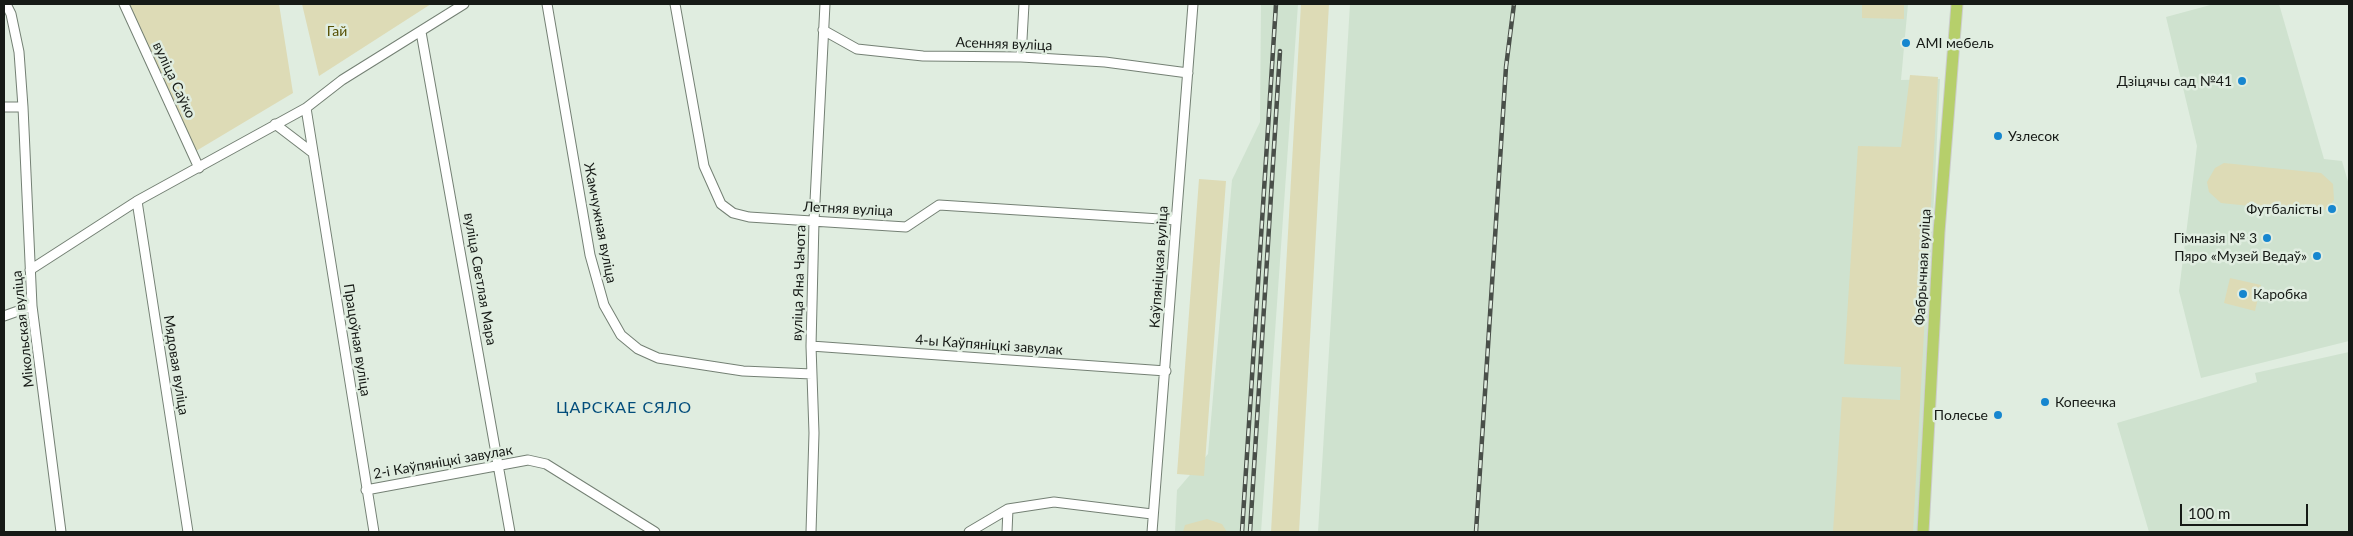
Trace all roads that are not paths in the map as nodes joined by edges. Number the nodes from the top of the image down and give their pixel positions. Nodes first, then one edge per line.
1 (6, 4) edge
2 (124, 4) edge
3 (464, 4) edge
4 (547, 4) edge
5 (675, 4) edge
6 (825, 4) edge
7 (1024, 4) edge
8 (1193, 4) edge
9 (1957, 4) edge
10 (823, 30) junction
11 (421, 32) junction
12 (1021, 57) junction
13 (1188, 74) junction
14 (4, 107) edge
15 (23, 107) junction
16 (306, 108) junction
17 (275, 124) junction
18 (313, 153) junction
19 (199, 168) junction
20 (136, 201) junction
21 (1176, 220) junction
22 (814, 221) junction
23 (30, 270) junction
24 (32, 306) junction
25 (4, 316) edge
26 (810, 346) junction
27 (1166, 371) junction
28 (812, 374) junction
29 (500, 466) junction
30 (366, 490) junction
31 (1008, 509) junction
32 (1152, 514) junction
33 (61, 532) edge
34 (188, 532) edge
35 (374, 532) edge
36 (510, 532) edge
37 (655, 532) edge
38 (811, 532) edge
39 (969, 532) edge
40 (1007, 532) edge
41 (1152, 532) edge
42 (1923, 532) edge

1 - 15 street, Мікольская вуліца
2 - 19 street, вуліца Саўко
3 - 11 street
4 - 28 street, Жамчужная вуліца
5 - 22 street, Летняя вуліца
6 - 10 street, вуліца Яна Чачота
7 - 12 street
8 - 13 street, Каўпяніцкая вуліца
9 - 42 main road, Фабрычная вуліца
10 - 12 street, Асенняя вуліца
10 - 22 street, вуліца Яна Чачота
11 - 16 street
11 - 29 street, вуліца Светлая Мара
12 - 13 street, Асенняя вуліца
13 - 21 street, Каўпяніцкая вуліца
14 - 15 street
15 - 23 street, Мікольская вуліца
16 - 17 street
16 - 18 street, Працоўная вуліца
17 - 18 street
17 - 19 street
18 - 30 street, Працоўная вуліца
19 - 20 street
20 - 23 street
20 - 34 street, Мядовая вуліца
21 - 22 street, Летняя вуліца
21 - 27 street, Каўпяніцкая вуліца
22 - 26 street, вуліца Яна Чачота
23 - 24 street, Мікольская вуліца
24 - 25 street
24 - 33 street, Мікольская вуліца
26 - 27 street, 4-ы Каўпяніцкі завулак
26 - 28 street, вуліца Яна Чачота
27 - 32 street, Каўпяніцкая вуліца
28 - 38 street, вуліца Яна Чачота
29 - 30 street, 2-і Каўпяніцкі завулак
29 - 36 street, вуліца Светлая Мара
29 - 37 street, 2-і Каўпяніцкі завулак
30 - 35 street, Працоўная вуліца
31 - 32 street
31 - 39 street
31 - 40 street
32 - 41 street, Каўпяніцкая вуліца

